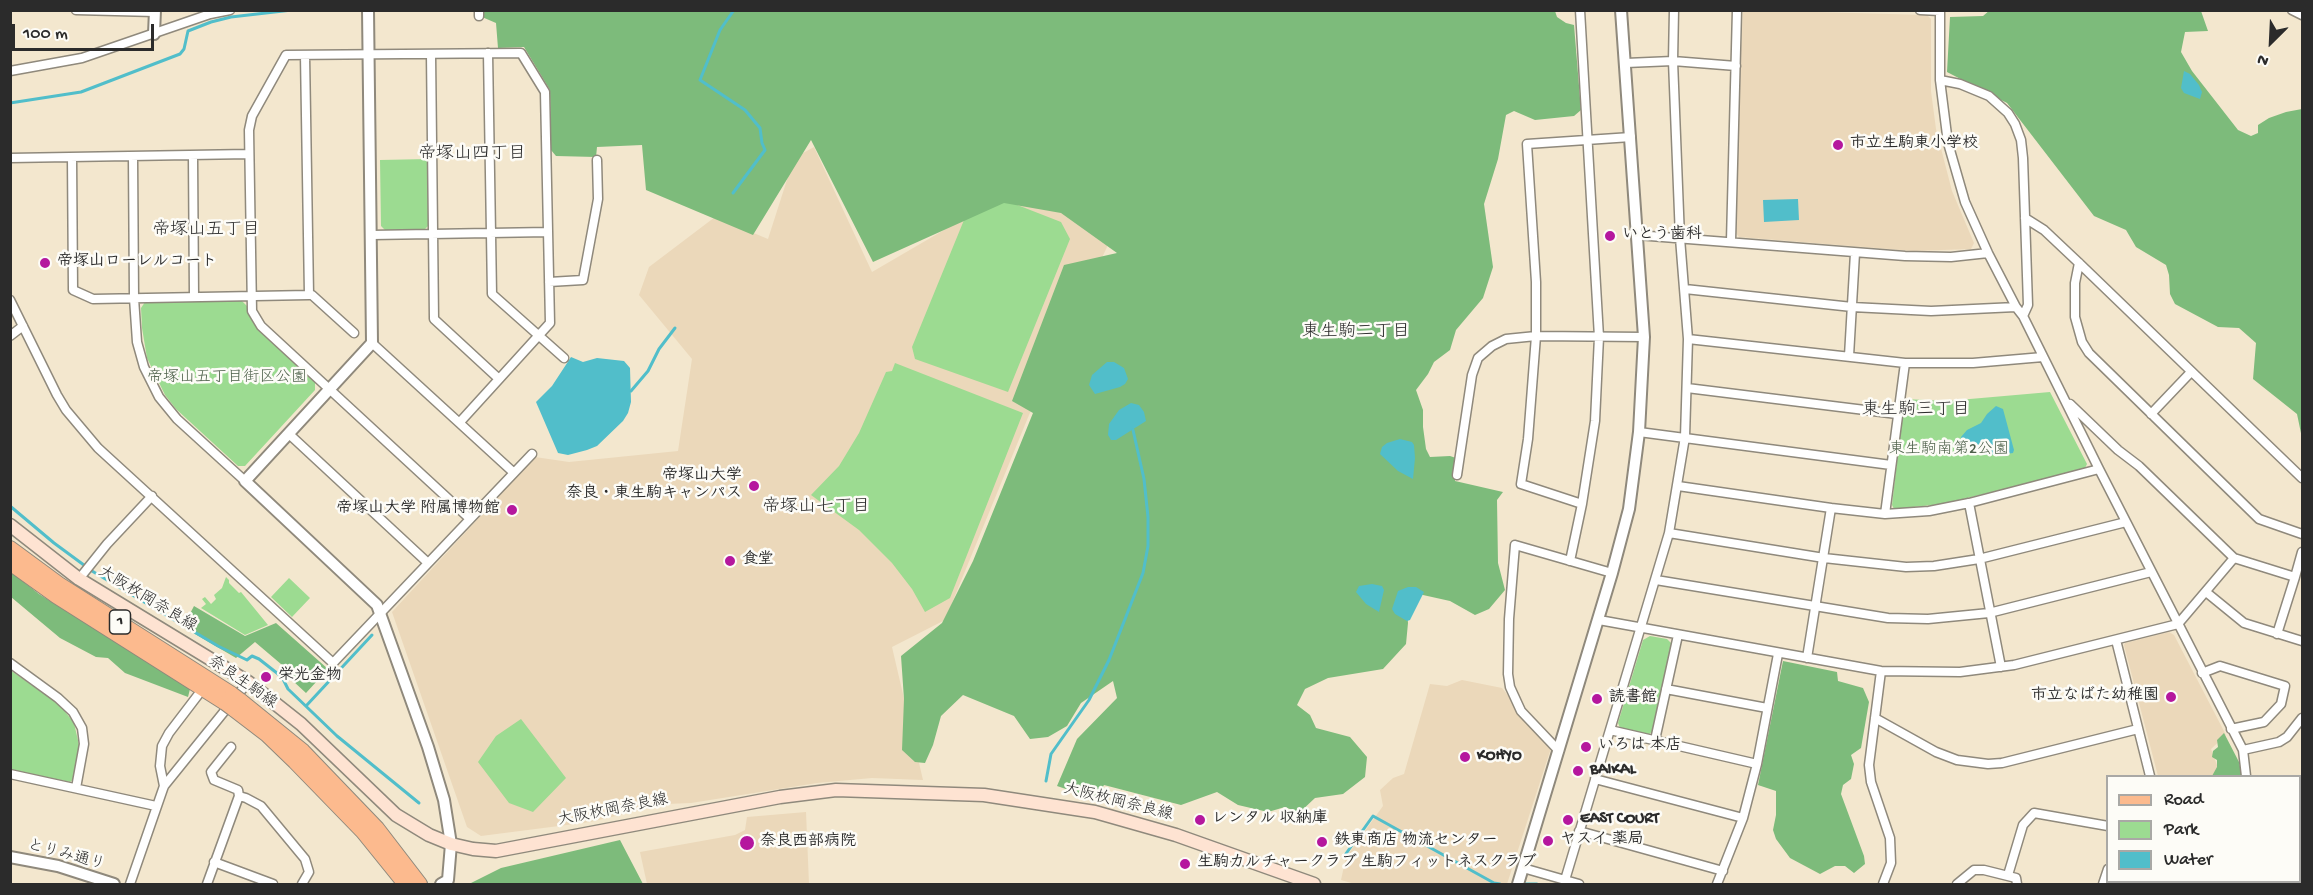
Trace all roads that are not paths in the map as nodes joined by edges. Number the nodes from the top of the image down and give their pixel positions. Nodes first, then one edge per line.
1 (76, 10) edge
2 (230, 10) edge
3 (368, 10) edge
4 (1580, 10) edge
5 (1622, 10) edge
6 (1674, 10) edge
7 (1737, 10) edge
8 (1920, 10) edge
9 (2292, 10) edge
10 (100, 11) edge
11 (155, 11) edge
12 (1940, 11) edge
13 (210, 12) edge
14 (2302, 15) edge
15 (154, 34) junction
16 (488, 53) junction
17 (369, 54) junction
18 (431, 54) junction
19 (305, 55) junction
20 (1673, 61) junction
21 (1626, 63) junction
22 (1736, 66) junction
23 (10, 71) edge
24 (1940, 80) junction
25 (1631, 137) junction
26 (1589, 139) junction
27 (249, 154) junction
28 (193, 156) junction
29 (72, 157) junction
30 (133, 157) junction
31 (10, 158) edge
32 (597, 160) dead end
33 (2025, 218) junction
34 (548, 232) junction
35 (434, 234) junction
36 (491, 234) junction
37 (372, 235) junction
38 (1637, 235) junction
39 (1680, 238) junction
40 (1731, 241) junction
41 (1855, 253) junction
42 (1988, 253) junction
43 (2079, 263) junction
44 (549, 282) junction
45 (1685, 289) junction
46 (309, 295) junction
47 (194, 297) junction
48 (252, 297) junction
49 (134, 298) junction
50 (10, 300) edge
51 (1852, 307) junction
52 (2016, 307) junction
53 (2023, 316) junction
54 (23, 326) junction
55 (354, 333) dead end
56 (10, 336) edge
57 (538, 336) junction
58 (1536, 336) junction
59 (1599, 337) junction
60 (1644, 338) junction
61 (1688, 339) junction
62 (372, 343) junction
63 (1850, 356) junction
64 (2043, 357) junction
65 (564, 358) dead end
66 (1905, 363) junction
67 (2191, 372) junction
68 (498, 379) junction
69 (1687, 388) junction
70 (330, 389) junction
71 (2064, 398) junction
72 (1897, 414) junction
73 (2151, 414) junction
74 (460, 422) junction
75 (1639, 432) junction
76 (289, 434) junction
77 (1685, 437) junction
78 (532, 453) dead end
79 (1891, 465) junction
80 (2099, 469) junction
81 (513, 472) junction
82 (1458, 475) dead end
83 (2302, 478) edge
84 (245, 481) junction
85 (1678, 486) junction
86 (152, 496) junction
87 (1969, 503) junction
88 (1582, 504) junction
89 (1831, 508) junction
90 (1885, 514) junction
91 (469, 518) junction
92 (2126, 522) junction
93 (10, 525) edge
94 (1669, 533) junction
95 (2302, 534) edge
96 (10, 548) edge
97 (2302, 552) edge
98 (1824, 558) junction
99 (2234, 558) junction
100 (1979, 559) junction
101 (1570, 561) junction
102 (10, 563) edge
103 (428, 563) junction
104 (2151, 572) junction
105 (1612, 573) junction
106 (2295, 577) junction
107 (79, 579) junction
108 (1656, 580) junction
109 (2206, 592) junction
110 (1815, 608) junction
111 (381, 613) junction
112 (1989, 613) junction
113 (1599, 620) junction
114 (2178, 624) junction
115 (1641, 628) junction
116 (2277, 634) junction
117 (1677, 635) junction
118 (2116, 640) junction
119 (2302, 641) edge
120 (1778, 654) junction
121 (1807, 658) junction
122 (10, 663) edge
123 (2001, 667) junction
124 (1881, 671) junction
125 (2202, 673) junction
126 (249, 682) junction
127 (1666, 689) junction
128 (198, 695) dead end
129 (232, 702) junction
130 (1767, 708) junction
131 (1875, 718) junction
132 (2302, 718) edge
133 (2138, 729) junction
134 (2231, 729) junction
135 (1610, 730) junction
136 (1655, 740) junction
137 (231, 747) dead end
138 (2243, 750) junction
139 (1559, 751) junction
140 (1757, 764) junction
141 (10, 774) edge
142 (2150, 775) edge
143 (2246, 775) edge
144 (1595, 779) junction
145 (164, 786) junction
146 (76, 788) junction
147 (239, 796) junction
148 (156, 806) junction
149 (1743, 818) junction
150 (2106, 826) edge
151 (1580, 831) junction
152 (363, 832) junction
153 (451, 844) junction
154 (10, 857) edge
155 (214, 862) junction
156 (1523, 868) junction
157 (1723, 871) junction
158 (2008, 875) junction
159 (1565, 880) junction
160 (112, 884) edge
161 (420, 884) edge
162 (130, 885) edge
163 (207, 885) edge
164 (273, 885) edge
165 (302, 885) edge
166 (397, 885) edge
167 (405, 885) edge
168 (441, 885) edge
169 (1314, 885) edge
170 (1518, 885) edge
171 (1579, 885) edge
172 (1717, 885) edge
173 (1883, 885) edge
174 (1957, 885) edge
175 (2017, 885) edge

1 - 10 street
2 - 13 street
3 - 17 street
4 - 26 street
5 - 21 street
6 - 20 street
7 - 22 street
8 - 12 street
9 - 14 street
10 - 11 street
11 - 15 street
12 - 24 street
13 - 15 street
15 - 23 street
16 - 18 street
16 - 34 street
16 - 36 street
17 - 18 street
17 - 19 street
17 - 37 street
18 - 35 street
19 - 27 street
19 - 46 street
20 - 21 street
20 - 22 street
20 - 39 street
21 - 25 street
22 - 40 street
24 - 33 street
24 - 42 street
25 - 26 street
25 - 38 street
26 - 58 street
26 - 59 street
27 - 28 street
27 - 48 street
28 - 30 street
28 - 47 street
29 - 30 street
29 - 31 street
29 - 49 street
30 - 49 street
32 - 44 street
33 - 43 street
33 - 53 street
34 - 36 street
34 - 44 street
35 - 36 street
35 - 37 street
35 - 68 street
36 - 57 street
37 - 62 street
38 - 39 street
38 - 60 street
39 - 40 street
39 - 45 street
40 - 41 street
41 - 42 street
41 - 51 street
42 - 52 street
43 - 67 street
43 - 73 street
44 - 57 street
45 - 51 street
45 - 61 street
46 - 48 street
46 - 55 street
47 - 48 street
47 - 49 street
48 - 70 street
49 - 84 street
50 - 54 street
51 - 52 street
51 - 63 street
52 - 53 street
53 - 64 street
54 - 56 street
54 - 86 street
57 - 65 street
57 - 68 street
58 - 59 street
58 - 82 street
58 - 88 street
59 - 60 street
59 - 88 street
60 - 75 street
61 - 63 street
61 - 69 street
62 - 70 street
62 - 74 street
63 - 66 street
64 - 66 street
64 - 71 street
66 - 72 street
67 - 73 street
67 - 83 street
68 - 74 street
69 - 72 street
69 - 77 street
70 - 76 street
70 - 91 street
71 - 80 street
71 - 99 street
72 - 79 street
73 - 95 street
74 - 81 street
75 - 77 street
75 - 105 street
76 - 84 street
76 - 103 street
77 - 79 street
77 - 85 street
78 - 81 street
79 - 90 street
80 - 87 street
80 - 92 street
81 - 91 street
84 - 111 street
85 - 89 street
85 - 94 street
86 - 107 street
86 - 111 street
87 - 90 street
87 - 100 street
88 - 101 street
89 - 90 street
89 - 98 street
91 - 103 street
92 - 100 street
92 - 104 street
93 - 107 main road, 大阪枚岡奈良線
94 - 98 street
94 - 108 street
96 - 129 main road, 奈良生駒線 / 1
97 - 106 street
98 - 100 street
98 - 110 street
99 - 106 street
99 - 109 street
100 - 112 street
101 - 105 street
101 - 139 street
102 - 129 main road, 奈良生駒線 / 1
103 - 111 street
104 - 112 street
104 - 114 street
105 - 113 street
106 - 116 street
107 - 126 main road, 大阪枚岡奈良線
108 - 110 street
108 - 115 street
109 - 114 street
109 - 116 street
110 - 112 street
110 - 121 street
111 - 153 street
112 - 123 street
113 - 115 street
113 - 139 street
114 - 118 street
114 - 125 street
115 - 117 street
115 - 135 street
116 - 119 street
117 - 120 street
117 - 127 street
118 - 123 street
118 - 133 street
120 - 121 street
120 - 130 street
121 - 124 street
122 - 146 street
123 - 124 street
124 - 131 street
125 - 134 street
125 - 134 street
126 - 145 street
126 - 153 main road, 大阪枚岡奈良線
127 - 130 street
127 - 136 street
128 - 145 street
129 - 152 main road, 奈良生駒線 / 1
129 - 161 main road, 奈良生駒線 / 1
130 - 140 street
131 - 133 street
131 - 173 street
132 - 138 street
133 - 142 street
134 - 138 street
135 - 136 street
135 - 144 street
136 - 140 street
137 - 147 street
138 - 143 street
139 - 156 street
140 - 149 street
141 - 146 street
144 - 149 street
144 - 151 street
145 - 148 street
146 - 148 street
147 - 155 street
147 - 165 street
148 - 162 street
149 - 157 street
150 - 158 street
151 - 157 street
151 - 159 street
152 - 166 main road
152 - 167 main road, 奈良生駒線 / 1
153 - 168 street
153 - 169 main road, 大阪枚岡奈良線
154 - 160 street, とりみ通り
155 - 163 street
155 - 164 street
156 - 159 street
156 - 170 street
157 - 172 street
158 - 174 street
158 - 175 street
159 - 171 street

